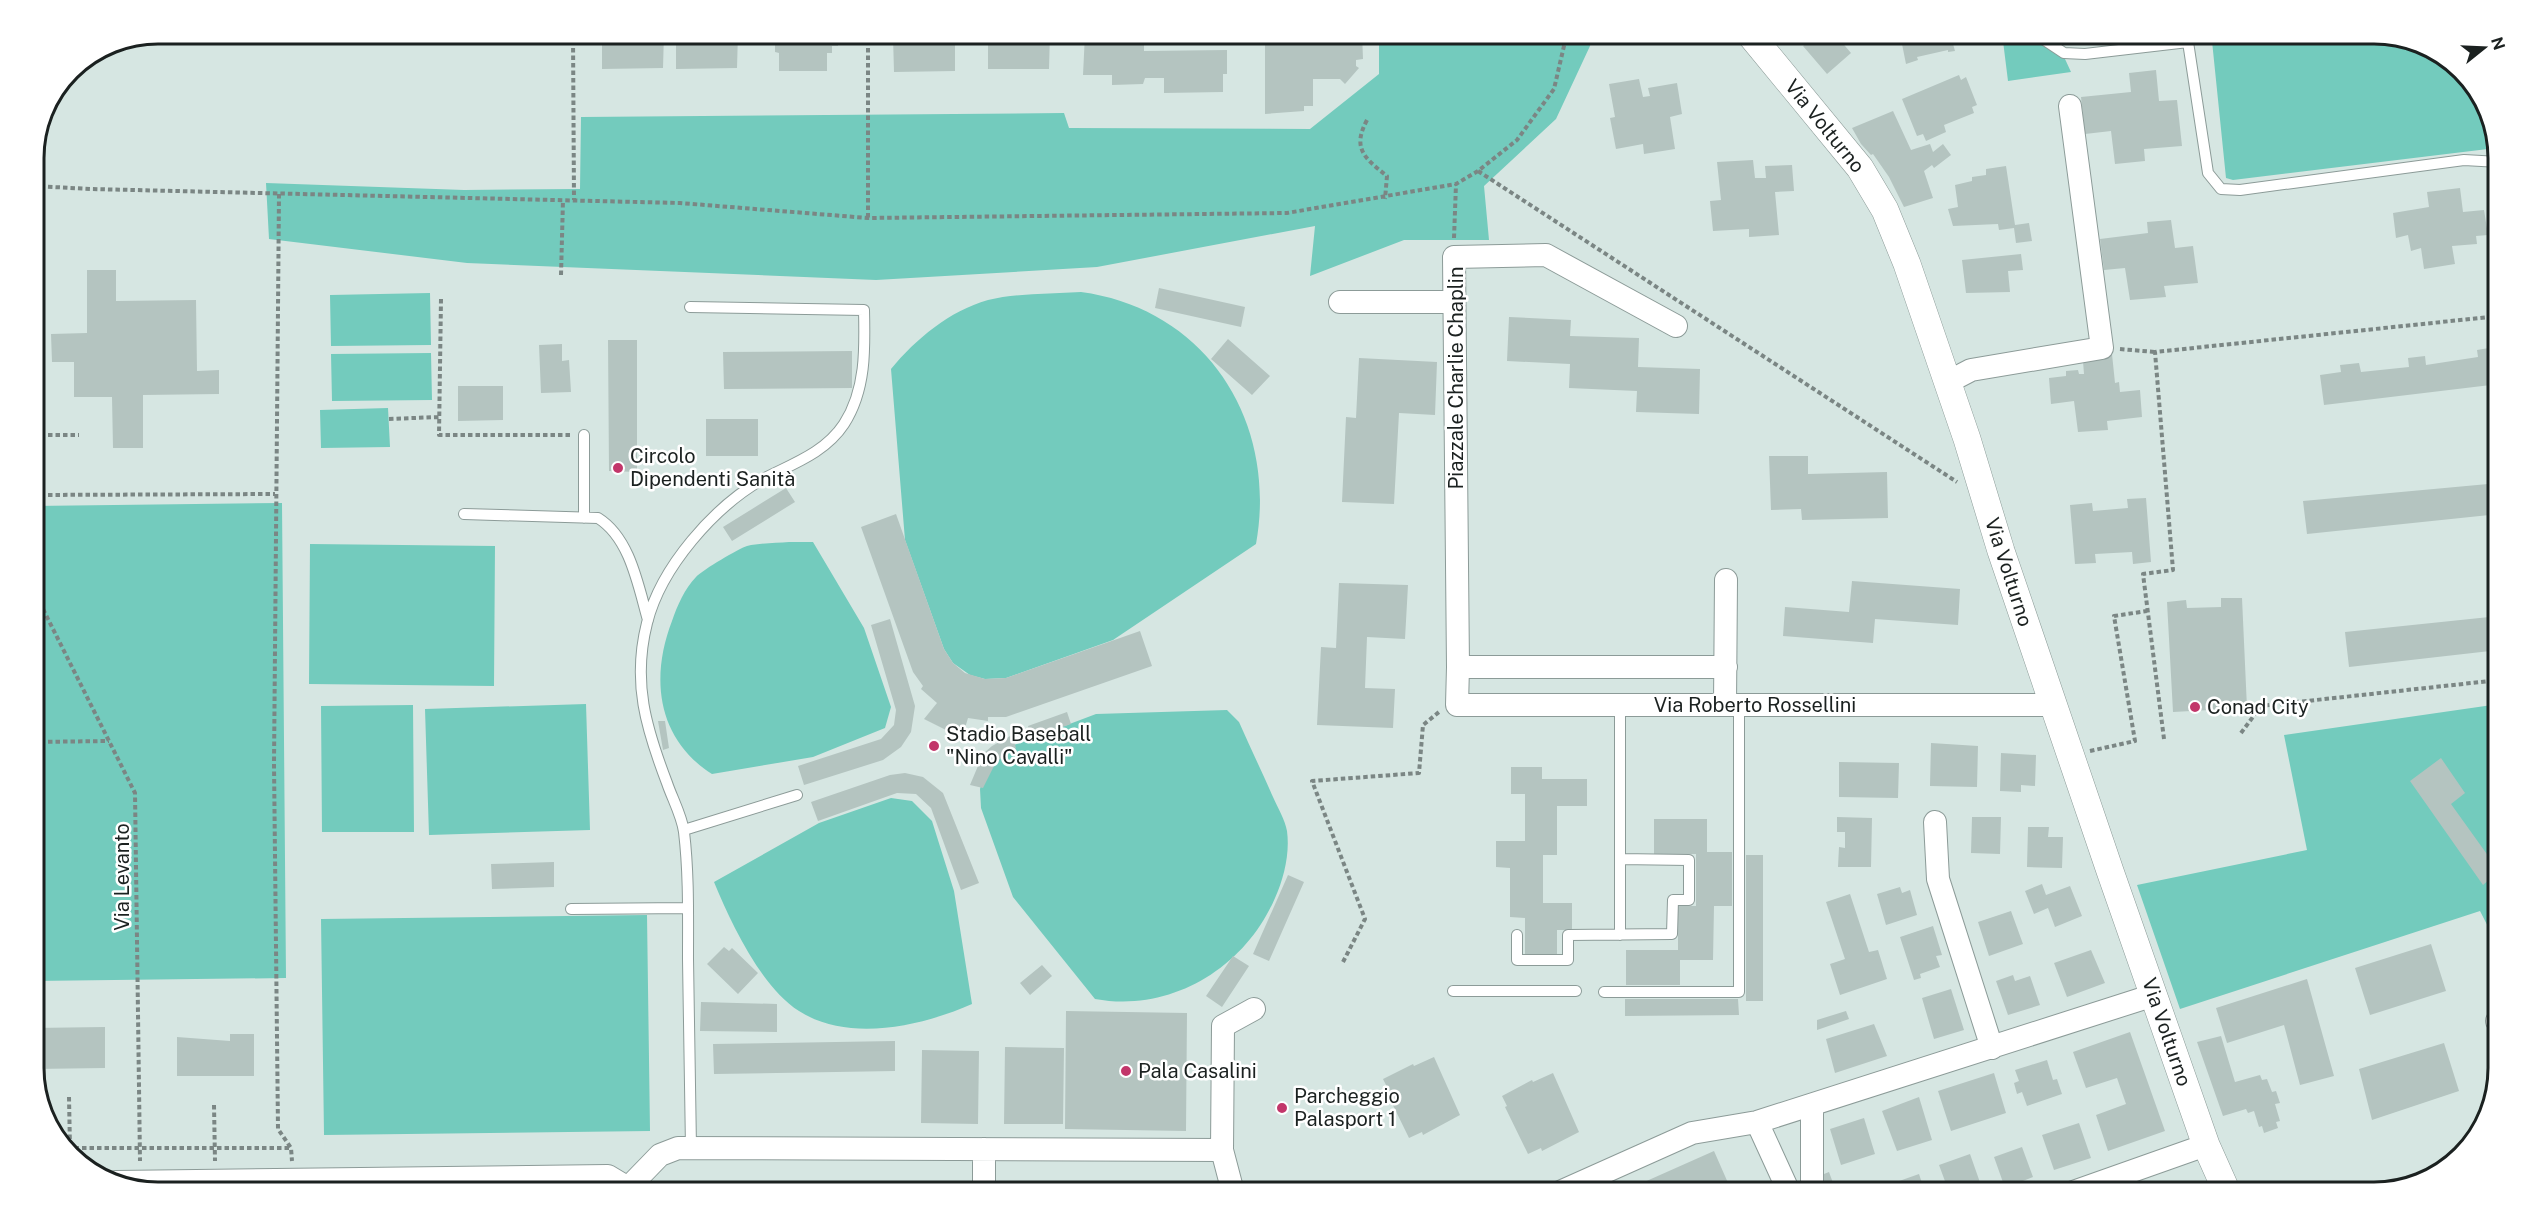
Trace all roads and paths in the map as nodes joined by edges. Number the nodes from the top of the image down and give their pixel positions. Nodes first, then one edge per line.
1 (573, 44) edge
2 (868, 44) edge
3 (1565, 44) edge
4 (1758, 44) edge
5 (2050, 44) edge
6 (2171, 44) edge
7 (2188, 44) edge
8 (2070, 106) dead end
9 (1367, 120) dead end
10 (2488, 161) edge
11 (1478, 171) junction
12 (1456, 184) junction
13 (44, 186) edge
14 (279, 194) junction
15 (1385, 199) junction
16 (562, 200) junction
17 (574, 200) junction
18 (868, 218) junction
19 (1454, 257) junction
20 (561, 275) dead end
21 (441, 299) dead end
22 (1340, 302) dead end
23 (1454, 302) junction
24 (690, 307) dead end
25 (2488, 317) edge
26 (1676, 326) dead end
27 (2102, 348) junction
28 (2155, 352) junction
29 (1948, 382) junction
30 (439, 417) junction
31 (389, 419) dead end
32 (44, 435) edge
33 (79, 435) dead end
34 (584, 435) joint
35 (1963, 485) dead end
36 (275, 494) junction
37 (44, 495) edge
38 (464, 514) dead end
39 (584, 518) junction
40 (1726, 580) dead end
41 (2147, 611) junction
42 (44, 612) edge
43 (648, 620) junction
44 (1458, 667) junction
45 (1726, 667) junction
46 (2488, 681) edge
47 (1457, 705) junction
48 (1620, 705) junction
49 (1732, 705) junction
50 (2053, 705) junction
51 (2241, 734) dead end
52 (2164, 739) dead end
53 (109, 741) junction
54 (44, 742) edge
55 (2070, 755) junction
56 (797, 795) dead end
57 (1935, 822) dead end
58 (684, 830) junction
59 (1620, 859) junction
60 (687, 908) junction
61 (571, 909) dead end
62 (1517, 935) dead end
63 (1620, 935) junction
64 (1343, 962) dead end
65 (1453, 991) dead end
66 (1576, 992) dead end
67 (1604, 992) dead end
68 (2154, 995) junction
69 (1254, 1009) dead end
70 (1992, 1048) junction
71 (69, 1097) dead end
72 (214, 1105) dead end
73 (1812, 1105) junction
74 (1757, 1122) junction
75 (69, 1139) edge
76 (2206, 1145) junction
77 (77, 1148) edge
78 (139, 1148) junction
79 (215, 1148) junction
80 (291, 1148) junction
81 (691, 1148) junction
82 (984, 1149) junction
83 (1222, 1150) junction
84 (140, 1181) edge
85 (157, 1182) edge
86 (216, 1182) joint
87 (288, 1182) edge
88 (395, 1182) edge
89 (617, 1182) edge
90 (637, 1182) edge
91 (984, 1182) edge
92 (1230, 1182) edge
93 (1582, 1182) edge
94 (1784, 1182) edge
95 (1812, 1182) edge
96 (2101, 1182) edge
97 (2213, 1182) edge
98 (2223, 1182) edge

1 - 17 path
2 - 18 path
3 - 11 path
4 - 29 street, Via Volturno
5 - 6 lane
7 - 10 lane
8 - 27 street
9 - 15 path
11 - 12 path
11 - 35 path
12 - 15 path
12 - 19 path
13 - 14 path
14 - 16 path
14 - 36 path
15 - 18 path
16 - 17 path
16 - 20 path
17 - 18 path
19 - 23 street, Piazzale Charlie Chaplin
19 - 26 street, Piazzale Charlie Chaplin
21 - 30 path
22 - 23 street
23 - 44 street, Piazzale Charlie Chaplin
24 - 43 lane
25 - 28 path
27 - 28 path
27 - 29 street
28 - 41 path
29 - 50 street, Via Volturno
30 - 31 path
30 - 34 path
32 - 33 path
34 - 39 lane
36 - 37 path
36 - 80 path
38 - 39 lane
39 - 43 lane
40 - 45 street
41 - 52 path
41 - 55 path
42 - 53 path, Via Levanto
43 - 58 lane
44 - 45 street
44 - 47 street, Piazzale Charlie Chaplin
45 - 49 street
46 - 51 path
47 - 48 street, Via Roberto Rossellini
47 - 64 path
48 - 49 street, Via Roberto Rossellini
48 - 59 lane
49 - 50 street, Via Roberto Rossellini
49 - 67 lane
50 - 55 street, Via Volturno
53 - 54 path
53 - 78 path, Via Levanto
55 - 68 street, Via Volturno
56 - 58 lane
57 - 70 street
58 - 60 lane
59 - 63 lane
59 - 63 lane
60 - 61 lane
60 - 81 lane
62 - 63 lane
65 - 66 lane
68 - 70 street
68 - 76 street, Via Volturno
69 - 83 street
70 - 73 street
71 - 75 path
72 - 79 path
73 - 74 street
73 - 95 street
74 - 93 street
74 - 94 street
76 - 96 street
76 - 97 street, Via Volturno
76 - 98 street, Via Volturno
77 - 78 path
78 - 79 path
78 - 84 path, Via Levanto
79 - 80 path
79 - 86 path
80 - 87 path
81 - 82 street
81 - 90 street
82 - 83 street
82 - 91 street
83 - 92 street
85 - 86 street
88 - 89 street

